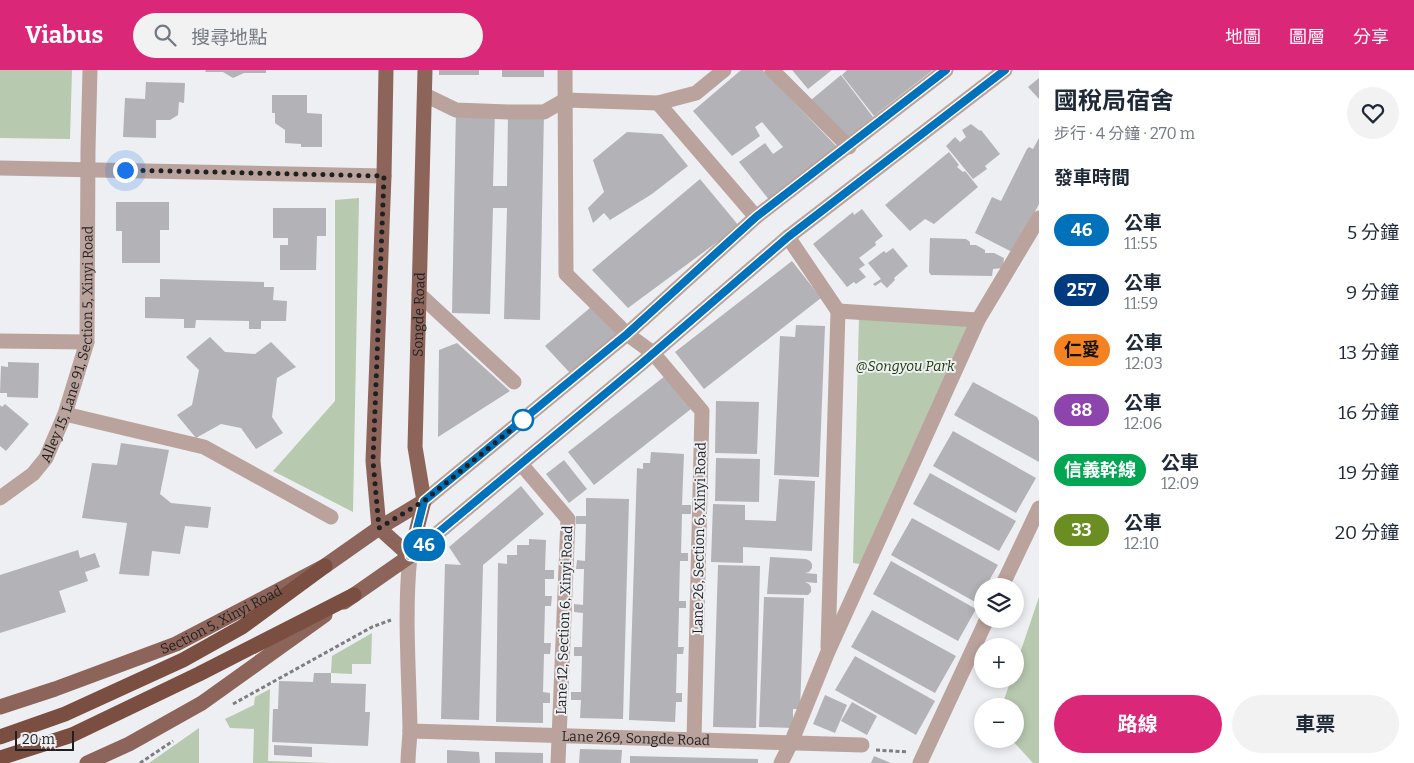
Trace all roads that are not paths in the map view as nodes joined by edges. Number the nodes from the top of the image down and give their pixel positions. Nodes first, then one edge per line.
1 (90, 70) edge
2 (386, 70) edge
3 (425, 70) edge
4 (565, 70) edge
5 (724, 70) edge
6 (772, 70) edge
7 (946, 70) edge
8 (1005, 70) edge
9 (425, 95) junction
10 (565, 100) junction
11 (658, 103) junction
12 (849, 147) junction
13 (0, 168) edge
14 (88, 170) junction
15 (384, 176) junction
16 (756, 217) junction
17 (1039, 218) edge
18 (788, 237) junction
19 (419, 294) junction
20 (838, 311) junction
21 (978, 320) junction
22 (627, 334) junction
23 (0, 341) edge
24 (87, 342) junction
25 (653, 353) junction
26 (514, 382) dead end
27 (65, 414) junction
28 (521, 464) junction
29 (0, 498) edge
30 (424, 501) junction
31 (1039, 508) edge
32 (331, 517) dead end
33 (379, 528) junction
34 (410, 556) junction
35 (325, 566) junction
36 (1006, 578) edge
37 (354, 595) junction
38 (983, 628) edge
39 (827, 654) junction
40 (0, 707) edge
41 (410, 731) junction
42 (559, 735) junction
43 (0, 737) edge
44 (694, 740) junction
45 (791, 743) junction
46 (862, 745) road end
47 (0, 758) edge
48 (922, 758) edge
49 (87, 763) edge
50 (408, 763) edge
51 (558, 763) edge
52 (781, 763) edge

1 - 14 street, Alley 15, Lane 91, Section 5, Xinyi Road
2 - 15 main road
3 - 9 main road, Songde Road
4 - 10 street, Lane 26, Section 6, Xinyi Road
5 - 11 street
6 - 12 street
7 - 12 street
8 - 18 street
9 - 10 street
9 - 19 main road, Songde Road
10 - 11 street
10 - 22 street, Lane 26, Section 6, Xinyi Road
11 - 16 street
12 - 16 street
13 - 14 street
14 - 15 street
14 - 24 street, Alley 15, Lane 91, Section 5, Xinyi Road
15 - 33 main road
16 - 22 street
17 - 21 street
18 - 20 street
18 - 25 street
19 - 26 street
19 - 30 main road, Songde Road
20 - 21 street
20 - 39 street
21 - 39 street
22 - 25 street, Lane 26, Section 6, Xinyi Road
22 - 30 street
23 - 24 street
24 - 27 street, Alley 15, Lane 91, Section 5, Xinyi Road
25 - 28 street
25 - 44 street, Lane 26, Section 6, Xinyi Road
27 - 29 street, Alley 15, Lane 91, Section 5, Xinyi Road
27 - 32 street
28 - 34 street
28 - 42 street, Lane 12, Section 6, Xinyi Road
30 - 33 main road, Section 5, Xinyi Road
30 - 34 main road, Songde Road
31 - 36 street
33 - 34 main road
33 - 35 main road, Section 5, Xinyi Road
34 - 37 main road
34 - 41 street, Songde Road
35 - 40 main road, Section 5, Xinyi Road
35 - 43 highway
37 - 47 highway
37 - 49 main road
38 - 48 street
39 - 45 street
41 - 42 street, Lane 269, Songde Road
41 - 50 street, Songde Road
42 - 44 street, Lane 269, Songde Road
42 - 51 street, Lane 12, Section 6, Xinyi Road
44 - 45 street, Lane 269, Songde Road
45 - 46 street, Lane 269, Songde Road
45 - 52 street

